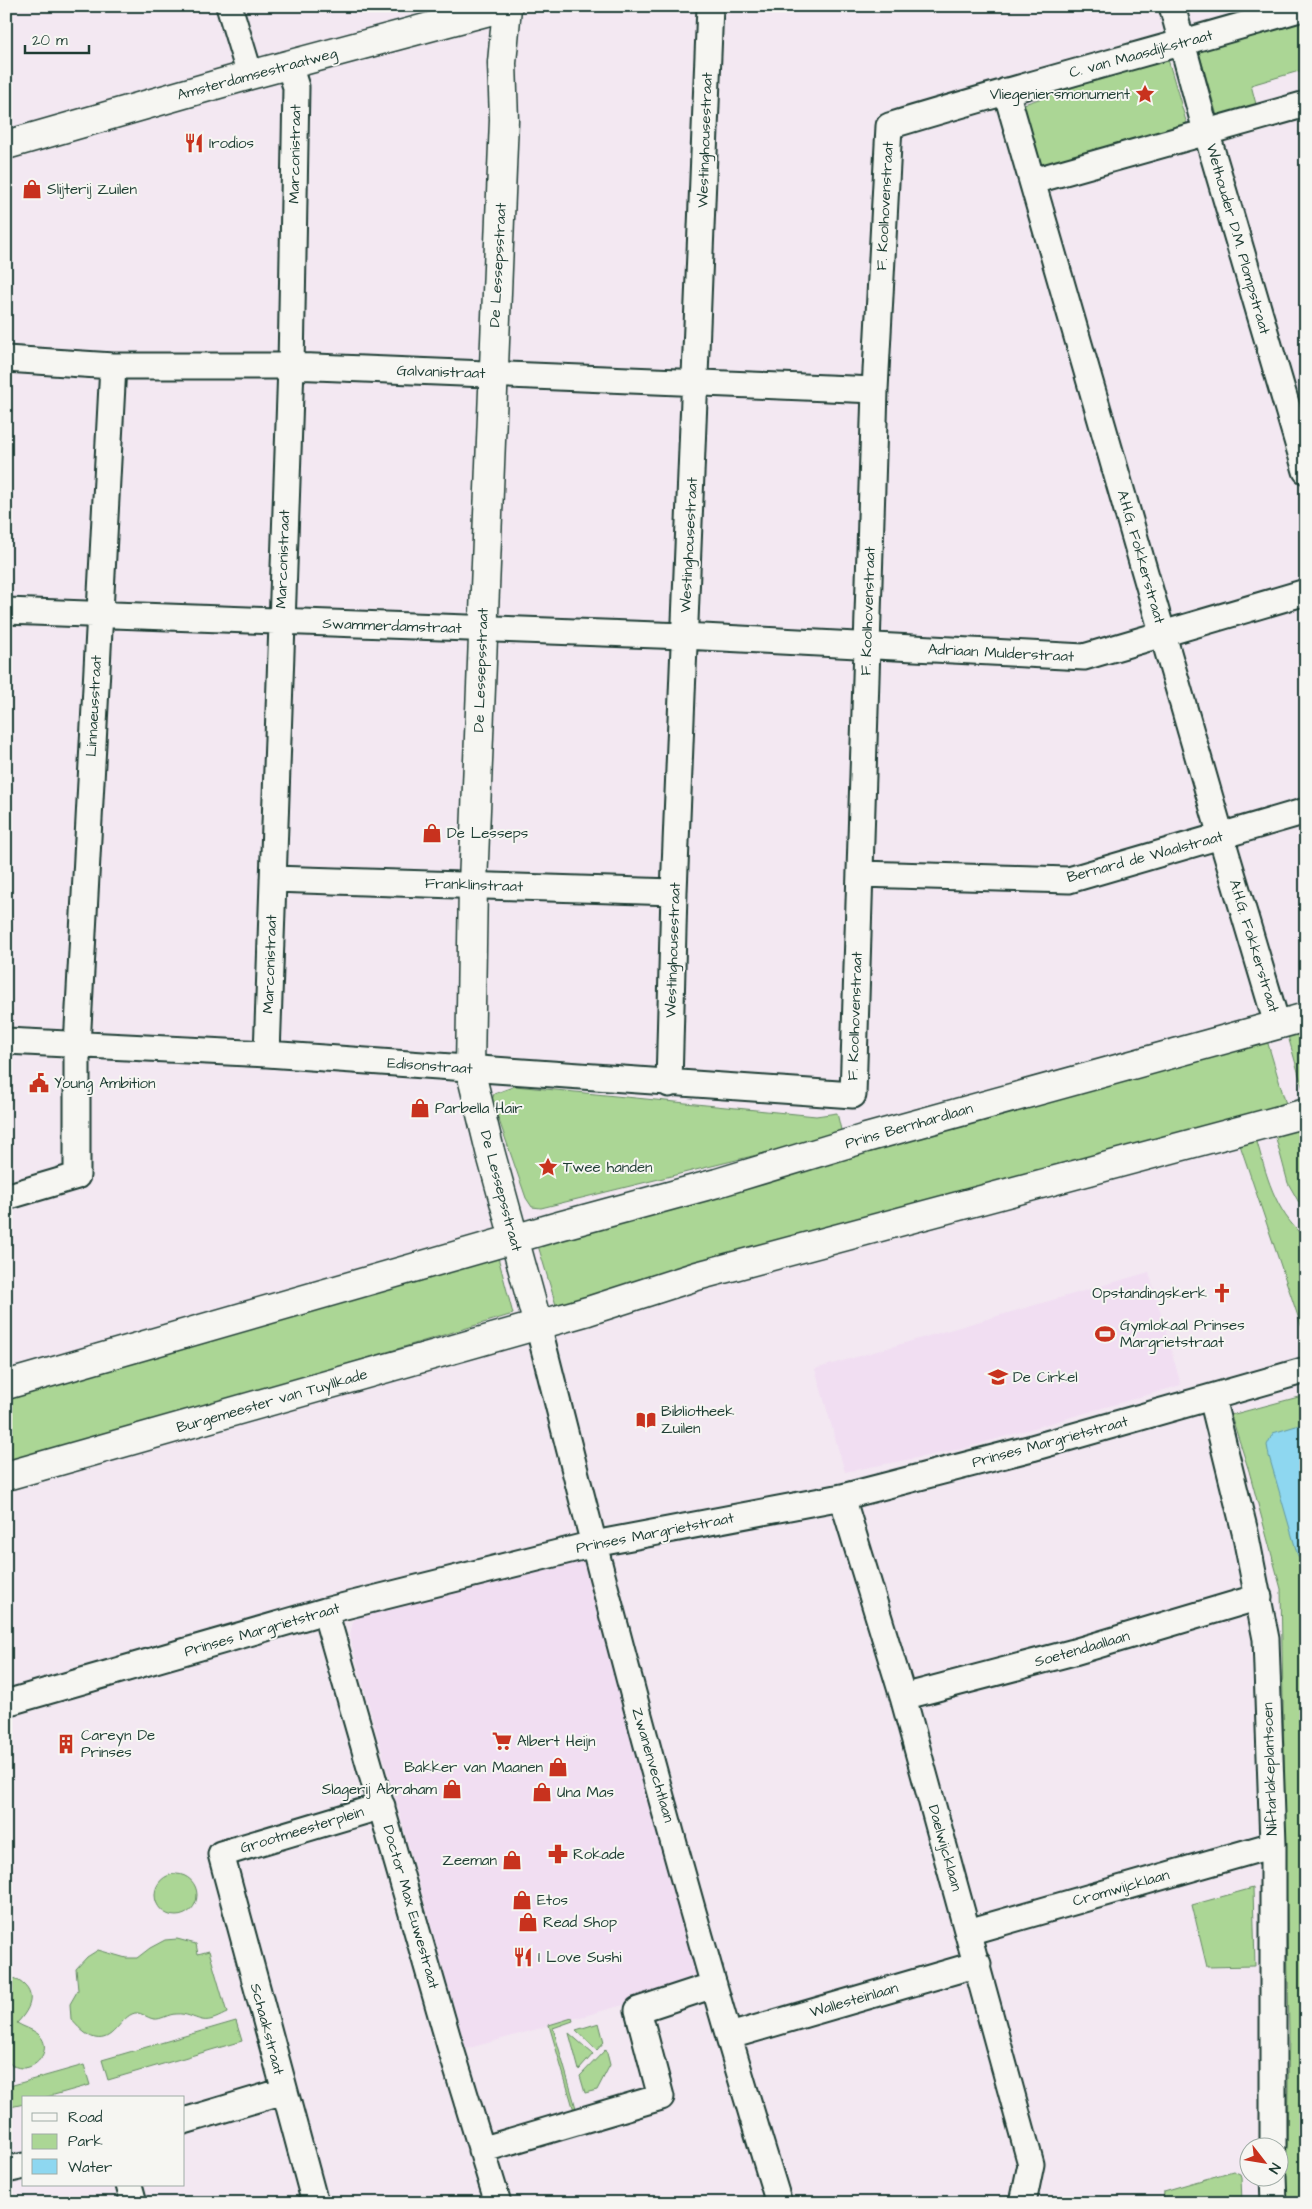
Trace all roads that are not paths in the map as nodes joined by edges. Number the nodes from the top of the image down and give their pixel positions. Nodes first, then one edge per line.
1 (229, 6) edge
2 (507, 6) edge
3 (710, 6) edge
4 (1172, 6) edge
5 (1306, 6) edge
6 (1182, 43) junction
7 (289, 65) junction
8 (250, 76) junction
9 (1006, 90) junction
10 (1306, 104) edge
11 (889, 126) joint
12 (1206, 132) junction
13 (6, 144) edge
14 (1033, 181) junction
15 (6, 359) edge
16 (113, 366) junction
17 (291, 366) junction
18 (493, 374) junction
19 (696, 383) junction
20 (875, 390) junction
21 (1306, 471) edge
22 (1306, 592) edge
23 (6, 611) edge
24 (98, 615) junction
25 (281, 622) junction
26 (483, 629) junction
27 (1163, 634) junction
28 (684, 636) junction
29 (867, 647) junction
30 (1306, 811) edge
31 (1220, 836) junction
32 (860, 874) junction
33 (273, 879) junction
34 (473, 884) junction
35 (674, 892) junction
36 (1306, 1017) edge
37 (1277, 1024) junction
38 (6, 1041) edge
39 (77, 1046) junction
40 (267, 1054) junction
41 (470, 1069) junction
42 (669, 1084) junction
43 (852, 1096) joint
44 (1306, 1113) edge
45 (6, 1197) edge
46 (514, 1239) junction
47 (538, 1325) junction
48 (1306, 1370) edge
49 (6, 1385) edge
50 (1212, 1398) junction
51 (6, 1476) edge
52 (842, 1497) junction
53 (594, 1544) junction
54 (1259, 1597) junction
55 (325, 1611) junction
56 (903, 1697) junction
57 (6, 1703) edge
58 (382, 1806) junction
59 (1272, 1845) junction
60 (221, 1854) joint
61 (968, 1932) junction
62 (978, 1964) junction
63 (714, 1986) junction
64 (730, 2036) junction
65 (284, 2091) junction
66 (185, 2121) edge
67 (1273, 2136) edge
68 (481, 2150) junction
69 (22, 2166) edge
70 (6, 2170) edge
71 (130, 2186) edge
72 (1273, 2186) edge
73 (134, 2203) edge
74 (315, 2203) edge
75 (498, 2203) edge
76 (779, 2203) edge
77 (1023, 2203) edge
78 (1274, 2203) edge

1 - 8 street
2 - 7 street, Amsterdamsestraatweg
2 - 18 street, De Lessepsstraat
3 - 19 street, Westinghousestraat
4 - 6 street, Wethouder D.M. Plompstraat
5 - 6 street, C. van Maasdijkstraat
6 - 9 street, C. van Maasdijkstraat
6 - 12 street, Wethouder D.M. Plompstraat
7 - 8 street, Amsterdamsestraatweg
7 - 17 street, Marconistraat
8 - 13 street, Amsterdamsestraatweg
9 - 11 street, C. van Maasdijkstraat
9 - 14 street, A.H.G. Fokkerstraat
10 - 12 street
11 - 20 street, F. Koolhovenstraat
12 - 14 street
12 - 21 street, Wethouder D.M. Plompstraat
14 - 27 street, A.H.G. Fokkerstraat
15 - 16 street, Galvanistraat
16 - 17 street, Galvanistraat
16 - 24 street, Linnaeusstraat
17 - 18 street, Galvanistraat
17 - 25 street, Marconistraat
18 - 19 street, Galvanistraat
18 - 26 street, De Lessepsstraat
19 - 20 street, Galvanistraat
19 - 28 street, Westinghousestraat
20 - 29 street, F. Koolhovenstraat
22 - 27 street, Adriaan Mulderstraat
23 - 24 street, Swammerdamstraat
24 - 25 street, Swammerdamstraat
24 - 39 street, Linnaeusstraat
25 - 26 street, Swammerdamstraat
25 - 33 street, Marconistraat
26 - 28 street, Swammerdamstraat
26 - 34 street, De Lessepsstraat
27 - 29 street, Adriaan Mulderstraat
27 - 31 street, A.H.G. Fokkerstraat
28 - 29 street, Swammerdamstraat
28 - 35 street, Westinghousestraat
29 - 32 street, F. Koolhovenstraat
30 - 31 street, Bernard de Waalstraat
31 - 32 street, Bernard de Waalstraat
31 - 37 street, A.H.G. Fokkerstraat
32 - 43 street, F. Koolhovenstraat
33 - 34 street, Franklinstraat
33 - 40 street, Marconistraat
34 - 35 street, Franklinstraat
34 - 41 street, De Lessepsstraat
35 - 42 street, Westinghousestraat
36 - 37 street, Prins Bernhardlaan
37 - 46 street, Prins Bernhardlaan
38 - 39 street, Edisonstraat
39 - 40 street, Edisonstraat
39 - 45 street, Linnaeusstraat
40 - 41 street, Edisonstraat
41 - 42 street, Edisonstraat
41 - 46 street, De Lessepsstraat
42 - 43 street, Edisonstraat
44 - 47 street
46 - 47 street, De Lessepsstraat
46 - 49 street
47 - 51 street, Burgemeester van Tuyllkade
47 - 53 street, Zwanenvechtlaan
48 - 50 street, Prinses Margrietstraat
50 - 52 street, Prinses Margrietstraat
50 - 54 street, Niftarlakeplantsoen
52 - 53 street, Prinses Margrietstraat
52 - 56 street, Daelwijcklaan
53 - 55 street, Prinses Margrietstraat
53 - 63 street, Zwanenvechtlaan
54 - 56 street, Soetendaallaan
54 - 59 street, Niftarlakeplantsoen
55 - 57 street, Prinses Margrietstraat
55 - 58 street, Doctor Max Euwestraat
56 - 61 street, Daelwijcklaan
58 - 60 street, Grootmeesterplein
58 - 68 street, Doctor Max Euwestraat
59 - 61 street, Cromwijcklaan
59 - 67 street, Niftarlakeplantsoen
60 - 65 street, Schaakstraat
61 - 62 street, Daelwijcklaan
62 - 64 street, Wallesteinlaan
62 - 77 street, Daelwijcklaan
63 - 64 street, Zwanenvechtlaan
63 - 68 street
64 - 76 street, Zwanenvechtlaan
65 - 66 street
65 - 74 street, Schaakstraat
68 - 75 street, Doctor Max Euwestraat
69 - 70 street
71 - 73 street
72 - 78 street

